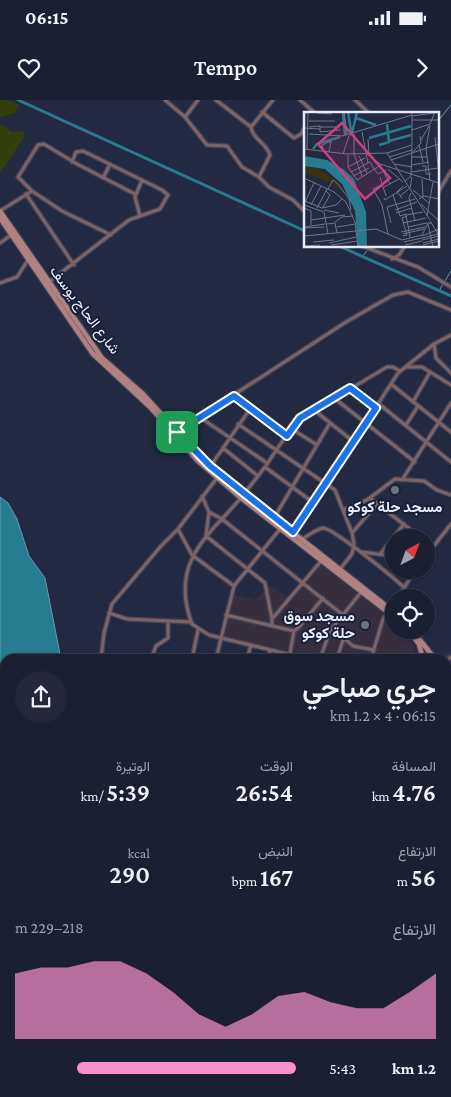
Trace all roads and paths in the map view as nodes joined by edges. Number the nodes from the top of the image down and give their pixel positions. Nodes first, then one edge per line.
1 (165, 100) edge
2 (198, 100) edge
3 (216, 100) edge
4 (273, 100) edge
5 (300, 100) edge
6 (355, 100) edge
7 (262, 112) junction
8 (314, 112) edge
9 (368, 112) edge
10 (185, 117) junction
11 (251, 126) junction
12 (304, 129) edge
13 (72, 162) junction
14 (110, 164) junction
15 (451, 171) edge
16 (259, 177) junction
17 (103, 178) junction
18 (142, 180) junction
19 (32, 191) junction
20 (438, 192) edge
21 (26, 194) junction
22 (135, 194) junction
23 (0, 211) edge
24 (304, 211) edge
25 (140, 216) junction
26 (0, 218) edge
27 (11, 235) junction
28 (111, 236) junction
29 (0, 243) edge
30 (367, 248) edge
31 (404, 248) edge
32 (392, 259) junction
33 (28, 260) junction
34 (74, 265) junction
35 (0, 283) edge
36 (48, 283) junction
37 (451, 287) edge
38 (451, 310) edge
39 (451, 335) edge
40 (434, 344) junction
41 (401, 370) junction
42 (430, 372) junction
43 (451, 373) edge
44 (391, 384) junction
45 (451, 385) edge
46 (350, 388) junction
47 (234, 396) junction
48 (334, 398) junction
49 (413, 402) junction
50 (451, 403) edge
51 (379, 404) junction
52 (418, 406) junction
53 (376, 408) junction
54 (250, 409) junction
55 (314, 410) junction
56 (200, 418) junction
57 (330, 423) junction
58 (439, 423) junction
59 (238, 424) junction
60 (366, 424) junction
61 (406, 425) junction
62 (292, 429) junction
63 (177, 432) junction
64 (451, 432) edge
65 (287, 436) junction
66 (229, 437) junction
67 (354, 442) junction
68 (427, 443) junction
69 (317, 444) junction
70 (223, 448) junction
71 (277, 450) junction
72 (415, 462) junction
73 (451, 462) edge
74 (266, 465) junction
75 (210, 466) junction
76 (303, 468) junction
77 (258, 476) junction
78 (217, 478) junction
79 (402, 480) junction
80 (327, 484) junction
81 (293, 486) junction
82 (451, 494) edge
83 (202, 496) junction
84 (242, 496) junction
85 (370, 498) junction
86 (314, 503) junction
87 (377, 504) junction
88 (343, 510) junction
89 (209, 512) junction
90 (274, 518) junction
91 (222, 519) junction
92 (404, 524) junction
93 (451, 524) edge
94 (281, 528) junction
95 (178, 529) junction
96 (410, 529) edge
97 (293, 532) junction
98 (352, 533) junction
99 (206, 536) junction
100 (302, 539) junction
101 (435, 544) edge
102 (354, 547) junction
103 (263, 551) junction
104 (360, 552) junction
105 (381, 553) junction
106 (385, 554) edge
107 (192, 555) junction
108 (322, 560) junction
109 (248, 569) junction
110 (339, 571) junction
111 (410, 579) edge
112 (303, 583) junction
113 (234, 586) junction
114 (405, 588) joint
115 (362, 591) junction
116 (323, 598) junction
117 (385, 607) edge
118 (385, 607) edge
119 (109, 613) junction
120 (226, 614) junction
121 (343, 614) junction
122 (272, 619) junction
123 (168, 622) junction
124 (191, 622) junction
125 (385, 623) edge
126 (272, 625) junction
127 (334, 626) junction
128 (198, 630) junction
129 (294, 631) junction
130 (344, 637) junction
131 (220, 638) junction
132 (415, 639) edge
133 (419, 639) edge
134 (251, 645) junction
135 (270, 650) junction
136 (374, 650) junction
137 (102, 654) edge
138 (153, 654) edge
139 (193, 654) edge
140 (217, 654) edge
141 (248, 654) edge
142 (269, 654) edge
143 (281, 654) edge
144 (290, 654) edge
145 (322, 654) edge
146 (339, 654) edge
147 (373, 654) edge
148 (422, 654) edge
149 (431, 654) edge

1 - 10 street
2 - 10 street
3 - 11 street
4 - 7 street
5 - 8 street
6 - 9 street
7 - 11 street
7 - 12 street
10 - 16 street
11 - 16 street
13 - 14 street
13 - 17 street
13 - 19 street
14 - 17 street
14 - 18 street
15 - 20 street
16 - 24 street
17 - 22 street
18 - 22 street
18 - 25 street
19 - 21 street
19 - 28 street
21 - 23 street
21 - 34 street
22 - 25 street
23 - 36 main road, شارع الحاج يوسف
25 - 28 street
26 - 27 main road, شارع الحاج يوسف
27 - 29 street
27 - 33 main road, شارع الحاج يوسف
28 - 34 street
30 - 32 street
31 - 32 street
32 - 37 street
33 - 35 street
33 - 78 main road, شارع الحاج يوسف
34 - 36 street
36 - 63 main road, شارع الحاج يوسف
38 - 47 street
39 - 40 street
40 - 41 street
40 - 43 street
41 - 42 street
41 - 44 street
41 - 46 street
42 - 45 street
42 - 49 street
44 - 49 street
44 - 51 street
46 - 48 street
46 - 53 street
47 - 54 street
47 - 56 street
48 - 55 street
48 - 60 street
49 - 52 street
50 - 58 street
51 - 53 street
51 - 61 street
52 - 58 street
52 - 61 street
53 - 60 street
54 - 59 street
54 - 65 street
55 - 57 street
55 - 62 street
56 - 63 street
56 - 66 street
57 - 67 street
57 - 69 street
58 - 64 street
58 - 68 street
59 - 66 street
59 - 71 street
60 - 67 street
60 - 72 street
61 - 68 street
62 - 65 street
62 - 69 street
63 - 75 main road, شارع الحاج يوسف
65 - 71 street
66 - 70 street
66 - 74 street
67 - 80 street
68 - 72 street
68 - 73 street
69 - 76 street
70 - 75 street
70 - 77 street
71 - 74 street
71 - 76 street
72 - 79 street
74 - 77 street
74 - 81 street
75 - 84 main road, شارع الحاج يوسف
76 - 80 street
76 - 81 street
77 - 84 street
78 - 83 street
78 - 84 main road, شارع الحاج يوسف
79 - 82 street
79 - 85 street
80 - 86 street
80 - 88 street
81 - 86 street
81 - 90 street
83 - 89 street
83 - 95 street
84 - 90 main road, شارع الحاج يوسف
84 - 91 street
84 - 94 main road, شارع الحاج يوسف
85 - 87 street
85 - 88 street
86 - 97 street
87 - 92 street
87 - 98 street
88 - 98 street
89 - 91 street
89 - 99 street
90 - 97 main road, شارع الحاج يوسف
91 - 99 street
91 - 103 street
92 - 96 street
92 - 105 street
93 - 101 street
94 - 103 street
94 - 108 main road, شارع الحاج يوسف
95 - 107 street
95 - 119 street
97 - 100 main road, شارع الحاج يوسف
98 - 102 street
99 - 107 street
99 - 109 street
100 - 102 street
100 - 110 main road, شارع الحاج يوسف
102 - 104 street
102 - 110 street
103 - 109 street
103 - 112 street
104 - 105 street
104 - 114 street
105 - 106 street
107 - 113 street
107 - 124 street
108 - 110 main road, شارع الحاج يوسف
108 - 112 street
109 - 113 street
109 - 122 street
110 - 115 main road, شارع الحاج يوسف
110 - 117 main road, شارع الحاج يوسف
111 - 114 street
112 - 116 street
112 - 122 street
113 - 120 street
115 - 118 main road, شارع الحاج يوسف
115 - 121 street
116 - 121 street
116 - 129 street
119 - 123 street
119 - 137 street
120 - 126 street
120 - 131 street
121 - 127 street
122 - 126 street
123 - 124 street
123 - 138 street
124 - 128 street
125 - 136 street
126 - 129 street
127 - 130 street
127 - 145 street
128 - 131 street
128 - 139 street
129 - 144 street
130 - 136 street
130 - 146 street
131 - 134 street
131 - 140 street
132 - 148 main road
133 - 149 main road
134 - 135 street
134 - 141 street
135 - 142 street
135 - 143 street
136 - 147 street

